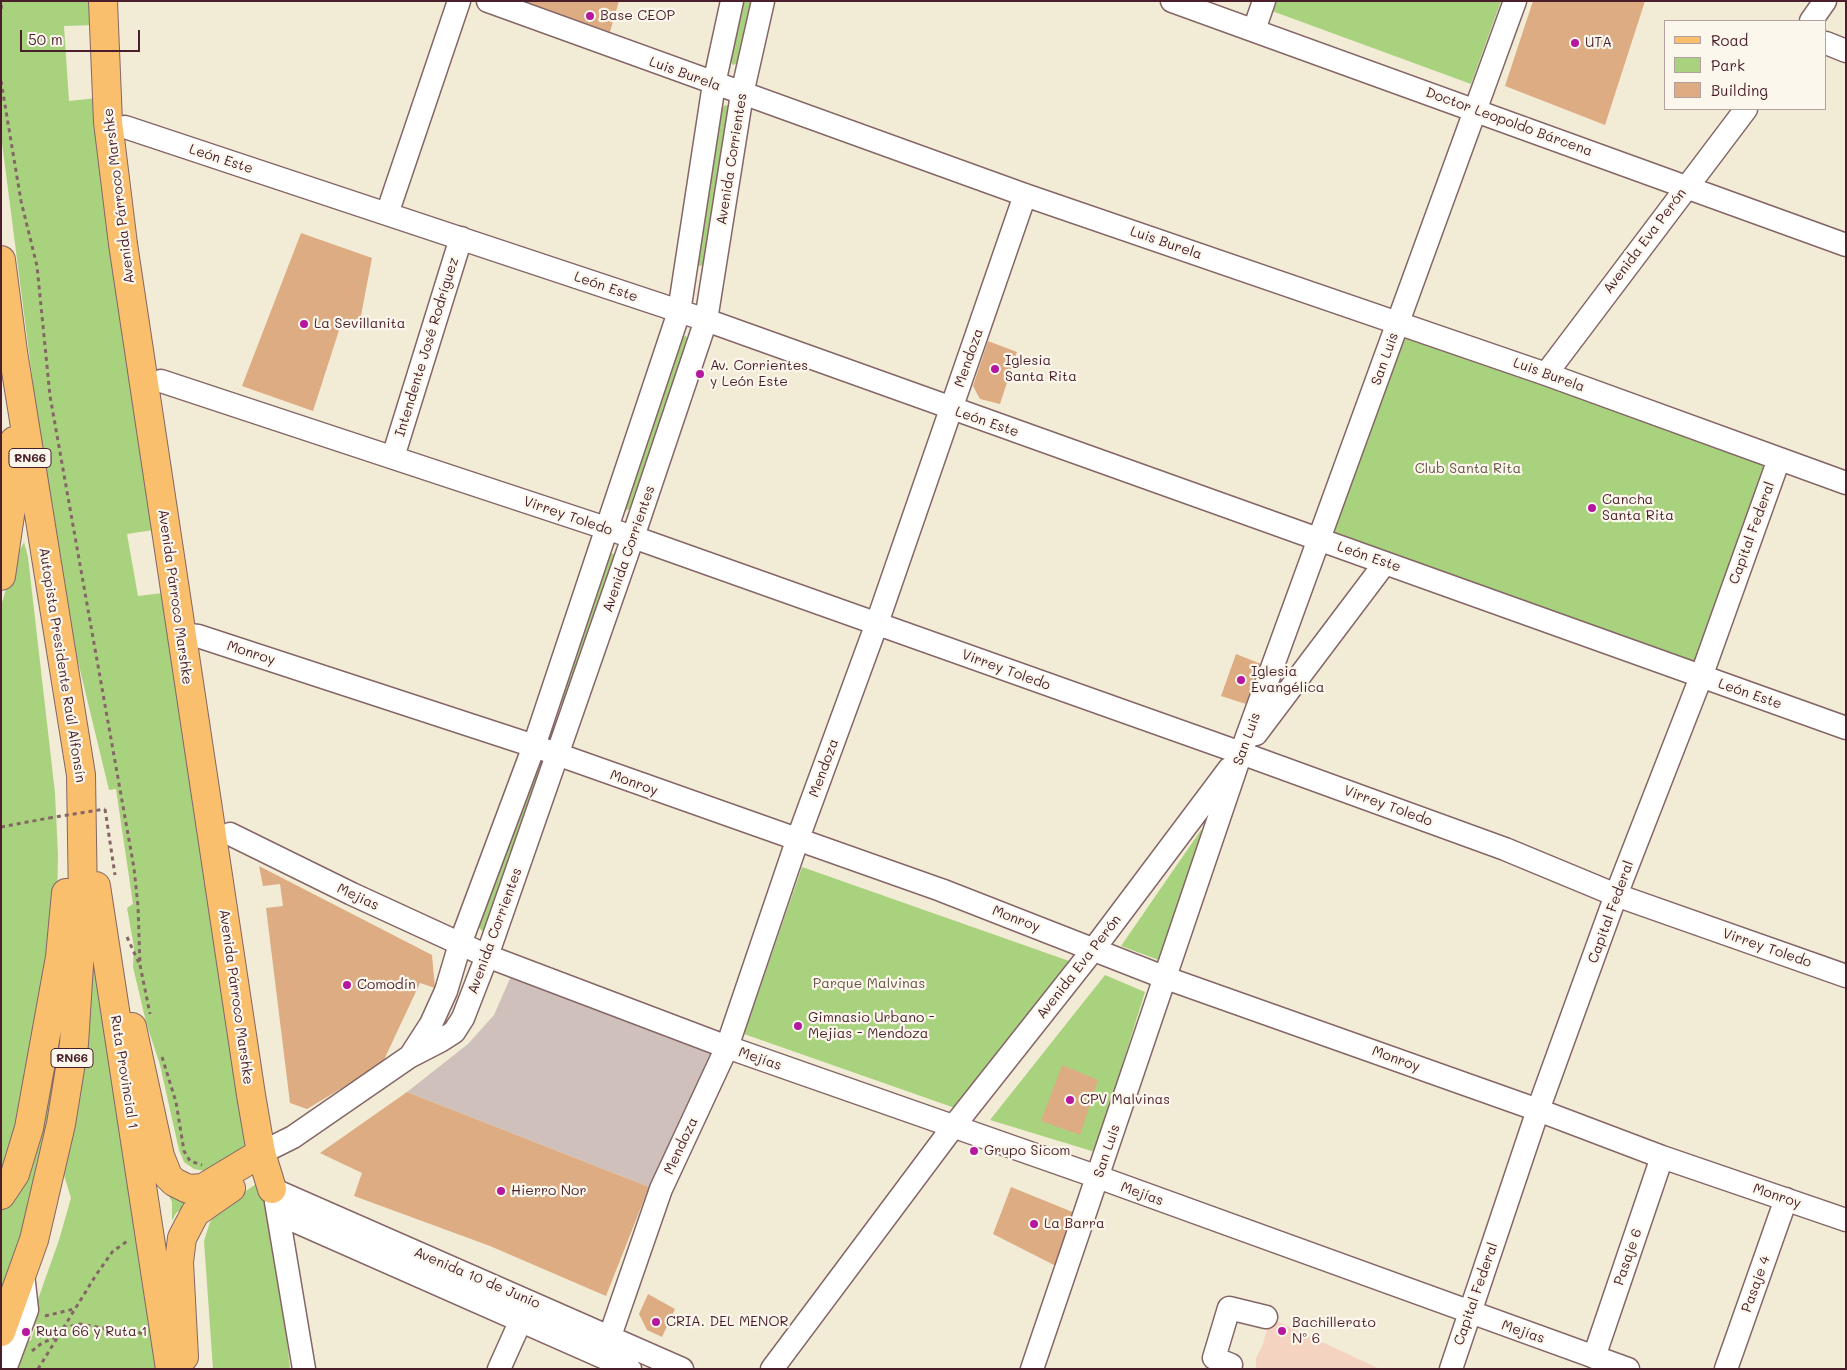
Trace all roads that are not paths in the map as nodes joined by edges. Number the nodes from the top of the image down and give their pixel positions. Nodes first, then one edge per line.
1 (102, 1) edge
2 (118, 1) edge
3 (459, 1) edge
4 (488, 1) edge
5 (732, 1) edge
6 (763, 1) edge
7 (1172, 1) edge
8 (1264, 1) edge
9 (1515, 1) edge
10 (1826, 1) edge
11 (1812, 20) edge
12 (1254, 30) junction
13 (1827, 43) edge
14 (1846, 51) edge
15 (714, 84) junction
16 (742, 94) junction
17 (1476, 110) junction
18 (1745, 110) edge
19 (125, 127) junction
20 (1687, 186) junction
21 (1025, 194) junction
22 (387, 214) junction
23 (461, 238) junction
24 (1846, 245) edge
25 (1, 260) edge
26 (679, 312) junction
27 (706, 320) junction
28 (1398, 323) junction
29 (13, 352) junction
30 (1546, 374) junction
31 (161, 381) junction
32 (951, 409) junction
33 (393, 457) junction
34 (1779, 459) junction
35 (1846, 483) edge
36 (605, 528) junction
37 (633, 537) junction
38 (1319, 540) junction
39 (1385, 563) junction
40 (46, 564) junction
41 (1, 576) edge
42 (877, 623) junction
43 (190, 635) junction
44 (1701, 677) junction
45 (1846, 728) edge
46 (534, 746) junction
47 (1241, 753) junction
48 (557, 755) junction
49 (81, 775) junction
50 (230, 834) junction
51 (796, 841) junction
52 (1616, 895) junction
53 (460, 944) junction
54 (1093, 950) junction
55 (106, 956) junction
56 (487, 956) junction
57 (1846, 976) edge
58 (1166, 978) junction
59 (727, 1047) junction
60 (408, 1057) junction
61 (1538, 1110) junction
62 (953, 1128) junction
63 (1662, 1157) junction
64 (274, 1167) junction
65 (1098, 1177) junction
66 (1, 1195) edge
67 (1786, 1199) junction
68 (1846, 1220) edge
69 (23, 1274) junction
70 (1470, 1314) junction
71 (1266, 1317) dead end
72 (521, 1320) junction
73 (1, 1332) edge
74 (610, 1336) junction
75 (1594, 1357) junction
76 (1, 1368) edge
77 (1035, 1368) edge
78 (170, 1369) edge
79 (184, 1369) edge
80 (304, 1369) edge
81 (499, 1369) edge
82 (630, 1369) edge
83 (682, 1369) edge
84 (772, 1369) edge
85 (1229, 1369) edge
86 (1451, 1369) edge
87 (1628, 1369) edge
88 (1726, 1369) edge

1 - 43 main road, Avenida Párroco Marshke
2 - 19 main road, Avenida Párroco Marshke
3 - 22 street
4 - 15 street, Luis Burela
5 - 15 street, Avenida Corrientes
6 - 16 street, Avenida Corrientes
7 - 12 street, Doctor Leopoldo Bárcena
8 - 12 street
9 - 17 street, San Luis
10 - 11 street
12 - 17 street, Doctor Leopoldo Bárcena
13 - 14 street
15 - 16 street, Luis Burela
15 - 26 street, Avenida Corrientes
16 - 21 street, Luis Burela
16 - 27 street, Avenida Corrientes
17 - 20 street, Doctor Leopoldo Bárcena
17 - 28 street, San Luis
18 - 20 street, Avenida Eva Perón
19 - 22 street, León Este
19 - 31 main road, Avenida Párroco Marshke
20 - 24 street, Doctor Leopoldo Bárcena
20 - 30 street, Avenida Eva Perón
21 - 28 street, Luis Burela
21 - 32 street, Mendoza
22 - 23 street, León Este
23 - 26 street, León Este
23 - 33 street, Intendente José Rodríguez
25 - 29 main road, Autopista Presidente Raúl Alfonsín
26 - 27 street, León Este
26 - 36 street, Avenida Corrientes
27 - 32 street, León Este
27 - 37 street, Avenida Corrientes
28 - 30 street, Luis Burela
28 - 38 street, San Luis
29 - 40 main road, Autopista Presidente Raúl Alfonsín / RN66
29 - 41 main road
30 - 34 street, Luis Burela
31 - 33 street, Virrey Toledo
31 - 43 main road, Avenida Párroco Marshke
32 - 38 street, León Este
32 - 42 street, Mendoza
33 - 36 street, Virrey Toledo
34 - 35 street, Luis Burela
34 - 44 street, Capital Federal
36 - 37 street, Virrey Toledo
36 - 46 street, Avenida Corrientes
37 - 42 street, Virrey Toledo
37 - 48 street, Avenida Corrientes
38 - 39 street, León Este
38 - 47 street, San Luis
39 - 44 street, León Este
39 - 47 street, Avenida Eva Perón
40 - 49 main road, Autopista Presidente Raúl Alfonsín / RN66
40 - 66 main road
42 - 47 street, Virrey Toledo
42 - 51 street, Mendoza
43 - 46 street, Monroy
43 - 50 main road, Avenida Párroco Marshke
43 - 64 main road, Avenida Párroco Marshke
44 - 45 street, León Este
44 - 52 street, Capital Federal
46 - 48 street, Monroy
46 - 53 street, Avenida Corrientes
47 - 52 street, Virrey Toledo
47 - 54 street, Avenida Eva Perón
47 - 58 street, San Luis
48 - 51 street, Monroy
48 - 56 street, Avenida Corrientes
49 - 55 main road, Ruta Provincial 1
49 - 69 main road, Autopista Presidente Raúl Alfonsín / RN66
50 - 53 street, Mejias
50 - 64 main road, Avenida Párroco Marshke
51 - 54 street, Monroy
51 - 59 street, Mendoza
52 - 57 street, Virrey Toledo
52 - 61 street, Capital Federal
53 - 56 street, Mejias
53 - 60 street, Avenida Corrientes
54 - 58 street, Monroy
54 - 62 street, Avenida Eva Perón
55 - 64 main road
55 - 78 main road, Ruta Provincial 1
56 - 59 street, Mejías
56 - 60 street, Avenida Corrientes
58 - 61 street, Monroy
58 - 65 street, San Luis
59 - 62 street, Mejías
59 - 74 street, Mendoza
60 - 64 street, Avenida Corrientes
61 - 63 street, Monroy
61 - 70 street, Capital Federal
62 - 65 street, Mejías
62 - 84 street, Avenida Eva Perón
63 - 67 street, Monroy
63 - 75 street, Pasaje 6
64 - 72 street, Avenida 10 de Junio
64 - 74 street, Avenida 10 de Junio
64 - 79 main road
64 - 80 street, Avenida Párroco Marshke
65 - 70 street, Mejías
65 - 77 street, San Luis
67 - 68 street, Monroy
67 - 88 street, Pasaje 4
69 - 73 main road, Autopista Presidente Raúl Alfonsín / RN66
69 - 76 street
70 - 75 street, Mejías
70 - 86 street, Capital Federal
71 - 85 street
72 - 81 street
72 - 82 street, Avenida 10 de Junio
74 - 83 street, Avenida 10 de Junio
75 - 87 street, Mejías

